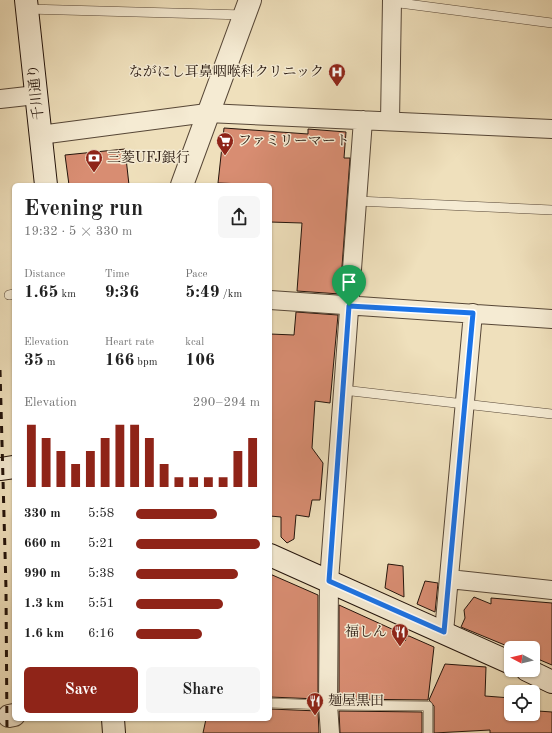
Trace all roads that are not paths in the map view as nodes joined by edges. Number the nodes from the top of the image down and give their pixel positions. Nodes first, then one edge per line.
1 (392, 1) edge
2 (26, 4) edge
3 (247, 8) edge
4 (552, 23) edge
5 (36, 95) junction
6 (0, 99) edge
7 (208, 112) junction
8 (363, 120) junction
9 (390, 121) junction
10 (552, 129) edge
11 (40, 135) junction
12 (46, 183) edge
13 (183, 183) edge
14 (357, 201) junction
15 (552, 210) edge
16 (272, 300) edge
17 (349, 306) junction
18 (473, 313) junction
19 (552, 318) edge
20 (343, 390) junction
21 (465, 404) junction
22 (552, 414) edge
23 (12, 467) edge
24 (0, 469) edge
25 (272, 556) edge
26 (449, 579) junction
27 (329, 581) junction
28 (552, 590) edge
29 (444, 632) junction
30 (504, 660) edge
31 (540, 676) edge
32 (552, 682) edge
33 (272, 703) edge
34 (328, 705) junction
35 (113, 721) edge
36 (114, 733) edge
37 (330, 733) edge
38 (428, 733) edge

1 - 4 lane
1 - 9 street
2 - 3 lane
2 - 5 main road, 千川通り
3 - 7 main road
5 - 6 street
5 - 11 main road, 千川通り
7 - 8 street
7 - 11 street
7 - 13 main road
8 - 9 street
8 - 14 street
9 - 10 street
11 - 12 main road, 千川通り
14 - 15 lane
14 - 17 street
16 - 17 street
17 - 18 street
17 - 20 street
18 - 19 street
18 - 21 street
20 - 21 lane
20 - 27 street
21 - 22 lane
21 - 26 street
23 - 24 main road
25 - 27 main road
26 - 28 street
26 - 29 street
27 - 29 main road
27 - 34 street
29 - 30 main road
31 - 32 main road
33 - 34 lane
34 - 37 street
34 - 38 lane
35 - 36 main road

